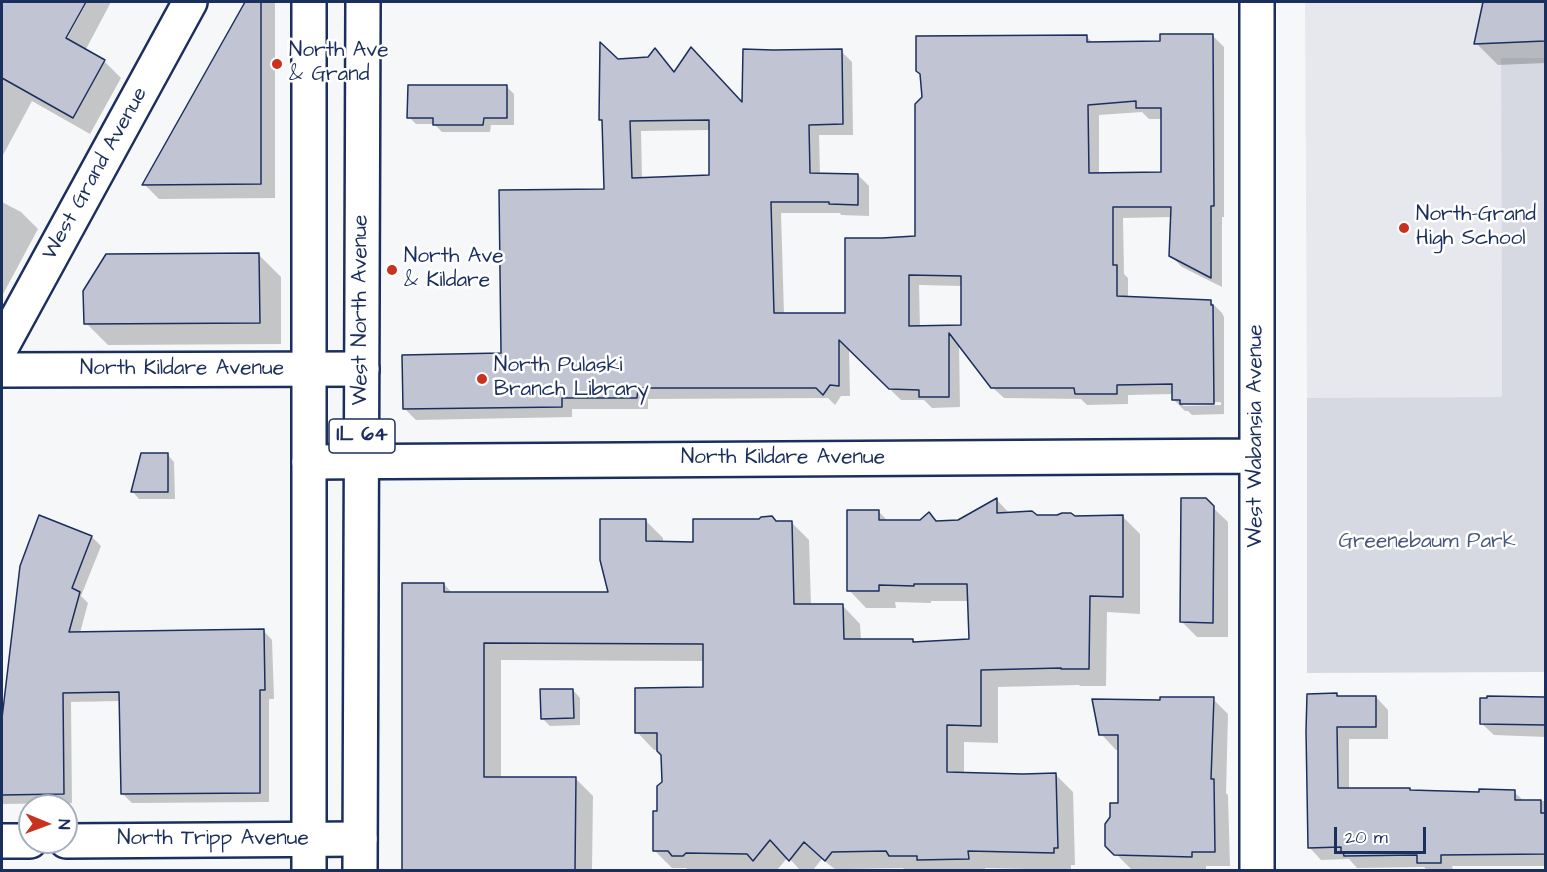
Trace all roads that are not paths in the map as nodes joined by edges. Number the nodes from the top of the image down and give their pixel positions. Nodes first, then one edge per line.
1 (190, 2) edge
2 (309, 2) edge
3 (363, 2) edge
4 (1257, 2) edge
5 (2, 346) edge
6 (309, 369) junction
7 (362, 369) junction
8 (2, 370) edge
9 (1257, 456) junction
10 (362, 461) junction
11 (309, 462) junction
12 (2, 841) edge
13 (18, 841) edge
14 (78, 842) edge
15 (309, 855) edge
16 (360, 855) edge
17 (1257, 870) edge

1 - 5 street, West Grand Avenue
2 - 6 street, IL 64
3 - 7 street, West North Avenue / IL 64
4 - 9 street, West Wabansia Avenue
6 - 7 street, North Kildare Avenue
6 - 8 street, North Kildare Avenue
6 - 11 street, IL 64
7 - 10 street, West North Avenue / IL 64
9 - 10 street, North Kildare Avenue
9 - 17 street, West Wabansia Avenue
10 - 11 street, North Kildare Avenue
10 - 16 street, West North Avenue / IL 64
11 - 15 street, IL 64
12 - 13 street
14 - 15 street, North Tripp Avenue
15 - 16 street, North Tripp Avenue

